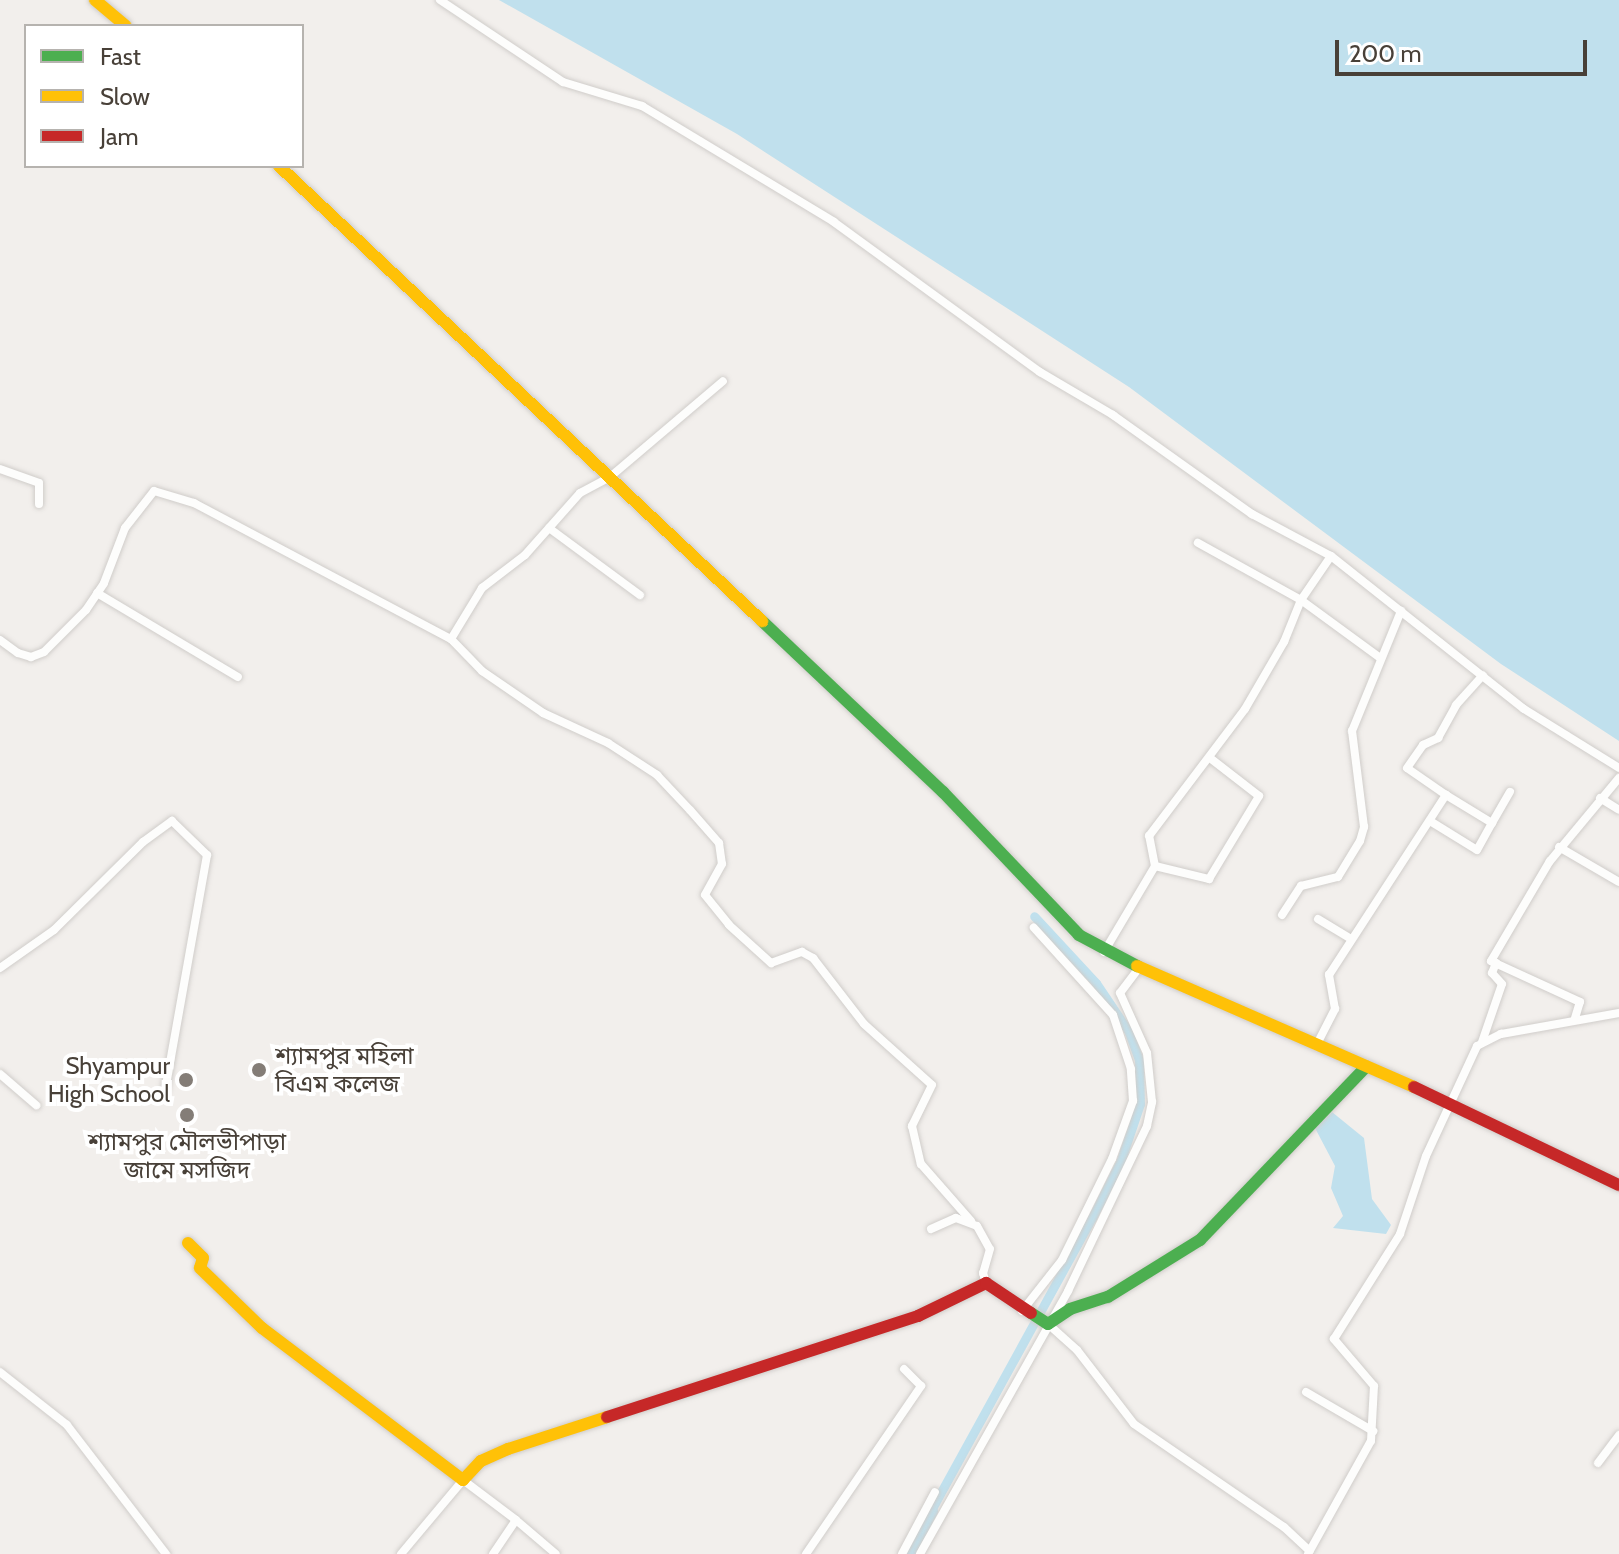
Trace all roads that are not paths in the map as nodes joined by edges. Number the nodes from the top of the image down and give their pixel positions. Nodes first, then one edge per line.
1 (95, 0) edge
2 (440, 0) edge
3 (124, 24) edge
4 (281, 168) edge
5 (723, 381) dead end
6 (0, 469) edge
7 (610, 477) junction
8 (39, 504) dead end
9 (549, 528) junction
10 (1198, 543) dead end
11 (1331, 556) junction
12 (97, 593) junction
13 (640, 595) dead end
14 (1301, 600) junction
15 (1401, 611) junction
16 (451, 639) junction
17 (0, 640) edge
18 (1379, 657) junction
19 (1483, 675) junction
20 (238, 677) dead end
21 (1210, 758) junction
22 (1619, 768) edge
23 (1619, 778) edge
24 (1510, 792) dead end
25 (1446, 795) junction
26 (1600, 798) junction
27 (1619, 810) edge
28 (1430, 821) junction
29 (1492, 823) junction
30 (1559, 847) junction
31 (1155, 866) junction
32 (1619, 882) edge
33 (1282, 915) dead end
34 (1318, 919) dead end
35 (1034, 928) dead end
36 (1350, 938) junction
37 (1104, 952) junction
38 (1496, 963) junction
39 (0, 968) edge
40 (1138, 969) junction
41 (1619, 1013) edge
42 (1575, 1018) junction
43 (1482, 1043) junction
44 (1316, 1046) junction
45 (1366, 1067) junction
46 (0, 1074) edge
47 (165, 1090) dead end
48 (1449, 1102) junction
49 (36, 1105) dead end
50 (1114, 1170) junction
51 (1619, 1185) edge
52 (971, 1221) junction
53 (931, 1229) dead end
54 (188, 1243) dead end
55 (986, 1283) junction
56 (1025, 1313) junction
57 (1045, 1323) junction
58 (904, 1369) dead end
59 (0, 1372) edge
60 (1306, 1392) dead end
61 (1373, 1431) junction
62 (1619, 1435) edge
63 (1598, 1463) dead end
64 (463, 1480) junction
65 (935, 1492) dead end
66 (516, 1520) junction
67 (1309, 1553) edge
68 (166, 1554) edge
69 (401, 1554) edge
70 (493, 1554) edge
71 (556, 1554) edge
72 (806, 1554) edge
73 (902, 1554) edge
74 (920, 1554) edge

1 - 3 street
2 - 11 street
4 - 7 street
5 - 7 street
6 - 8 street
7 - 9 street
7 - 37 street
9 - 13 street
9 - 16 street
10 - 14 street
11 - 14 street
11 - 15 street
12 - 16 street
12 - 17 street
12 - 20 street
14 - 18 street
14 - 21 street
15 - 18 street
15 - 19 street
16 - 52 street
18 - 33 street
19 - 22 street
19 - 25 street
21 - 31 street
21 - 31 street
23 - 26 street
24 - 29 street
25 - 28 street
25 - 29 street
26 - 27 street
26 - 30 street
28 - 29 street
28 - 36 street
30 - 32 street
30 - 38 street
31 - 37 street
34 - 36 street
35 - 50 street
36 - 44 street
37 - 40 street
38 - 42 street
38 - 43 street
39 - 47 street
40 - 44 street
40 - 50 street
41 - 42 street
42 - 43 street
43 - 48 street
44 - 45 street
45 - 48 street
45 - 57 street
46 - 49 street
48 - 51 street
48 - 61 street
50 - 56 street
50 - 57 street
52 - 53 street
52 - 55 street
54 - 64 street
55 - 56 street
55 - 64 street
56 - 57 street
57 - 67 street
57 - 74 street
58 - 72 street
59 - 68 street
60 - 61 street
61 - 67 street
62 - 63 street
64 - 66 street
64 - 69 street
65 - 73 street
66 - 70 street
66 - 71 street

